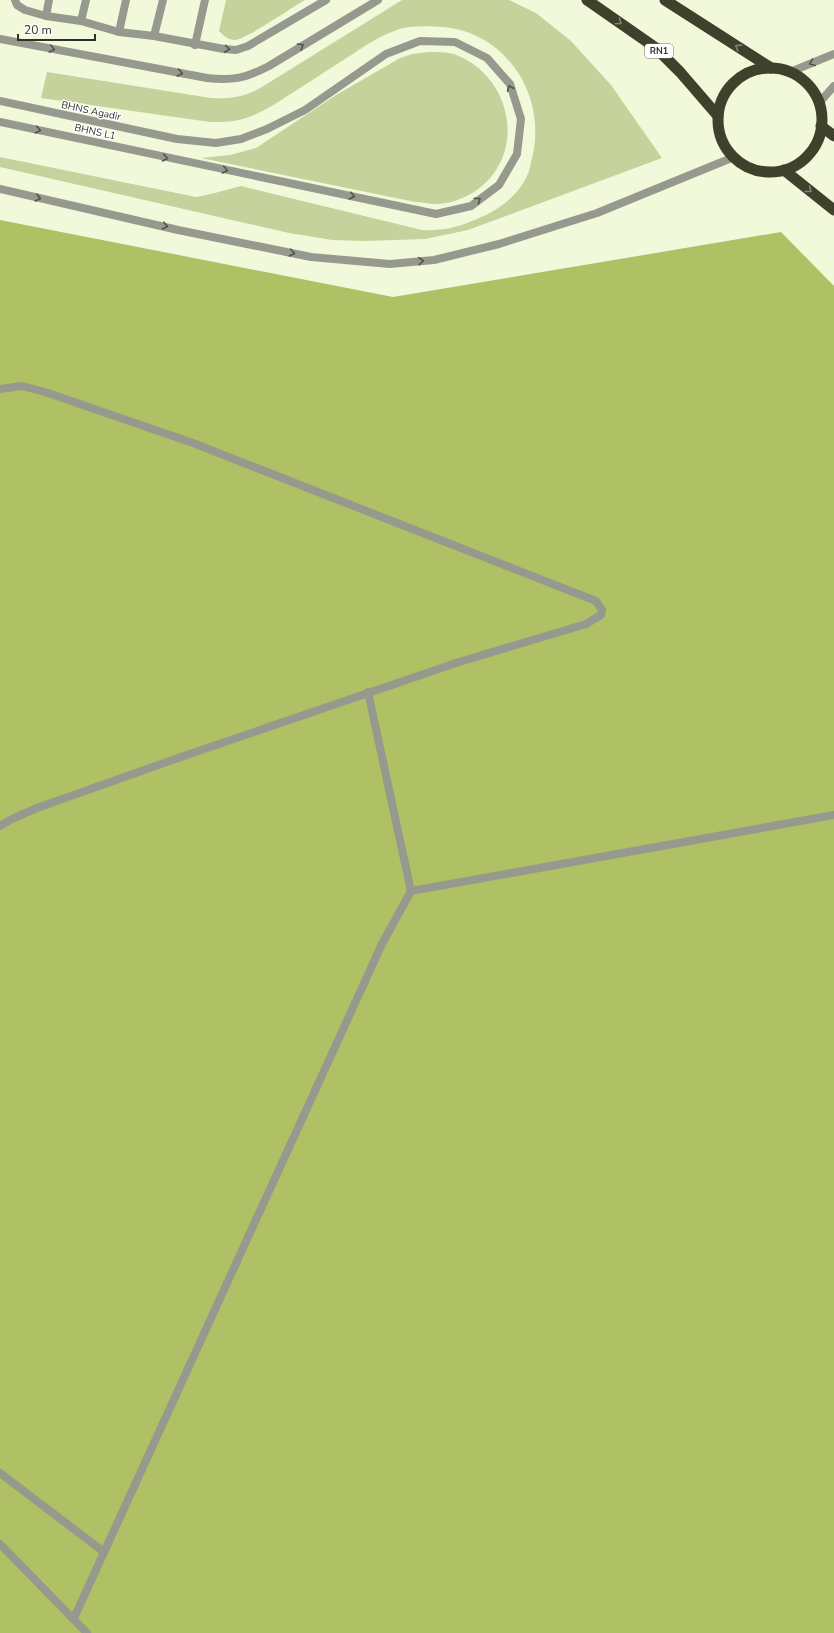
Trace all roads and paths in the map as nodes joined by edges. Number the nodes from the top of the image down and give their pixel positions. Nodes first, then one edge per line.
1 (15, 0) edge
2 (49, 0) edge
3 (86, 0) edge
4 (126, 0) edge
5 (163, 0) edge
6 (205, 0) edge
7 (326, 0) edge
8 (378, 0) edge
9 (588, 0) edge
10 (665, 0) edge
11 (46, 16) junction
12 (81, 21) junction
13 (119, 32) junction
14 (154, 36) junction
15 (0, 39) edge
16 (196, 45) junction
17 (834, 54) edge
18 (771, 68) junction
19 (790, 72) junction
20 (834, 86) edge
21 (0, 101) edge
22 (819, 103) junction
23 (718, 116) junction
24 (0, 122) edge
25 (821, 126) junction
26 (834, 136) edge
27 (734, 157) junction
28 (187, 162) joint
29 (784, 170) junction
30 (0, 189) edge
31 (834, 210) edge
32 (0, 389) edge
33 (368, 692) junction
34 (834, 815) edge
35 (0, 826) edge
36 (411, 891) junction
37 (0, 1473) edge
38 (0, 1544) edge
39 (104, 1552) junction
40 (74, 1618) junction
41 (87, 1633) edge

1 - 11 street
2 - 11 street
3 - 12 street
4 - 13 street
5 - 14 street
6 - 16 street
16 -> 7 street
15 -> 8 street
9 -> 23 highway, RN1
18 -> 10 highway
11 - 12 street
12 - 13 street
13 - 14 street
14 - 16 street
17 -> 19 street
18 - 19 highway
18 - 23 highway
19 - 22 highway
20 - 22 street
28 -> 21 street, BHNS Agadir
22 - 25 highway
23 - 27 highway
24 -> 28 street, BHNS L1
25 - 26 highway
25 - 29 highway
27 - 29 highway
30 -> 27 street
29 -> 31 highway
32 - 33 street
33 - 35 street
33 - 36 street
34 - 36 street
36 - 39 street
37 - 39 street
38 - 40 street
39 - 40 street
40 - 41 street

